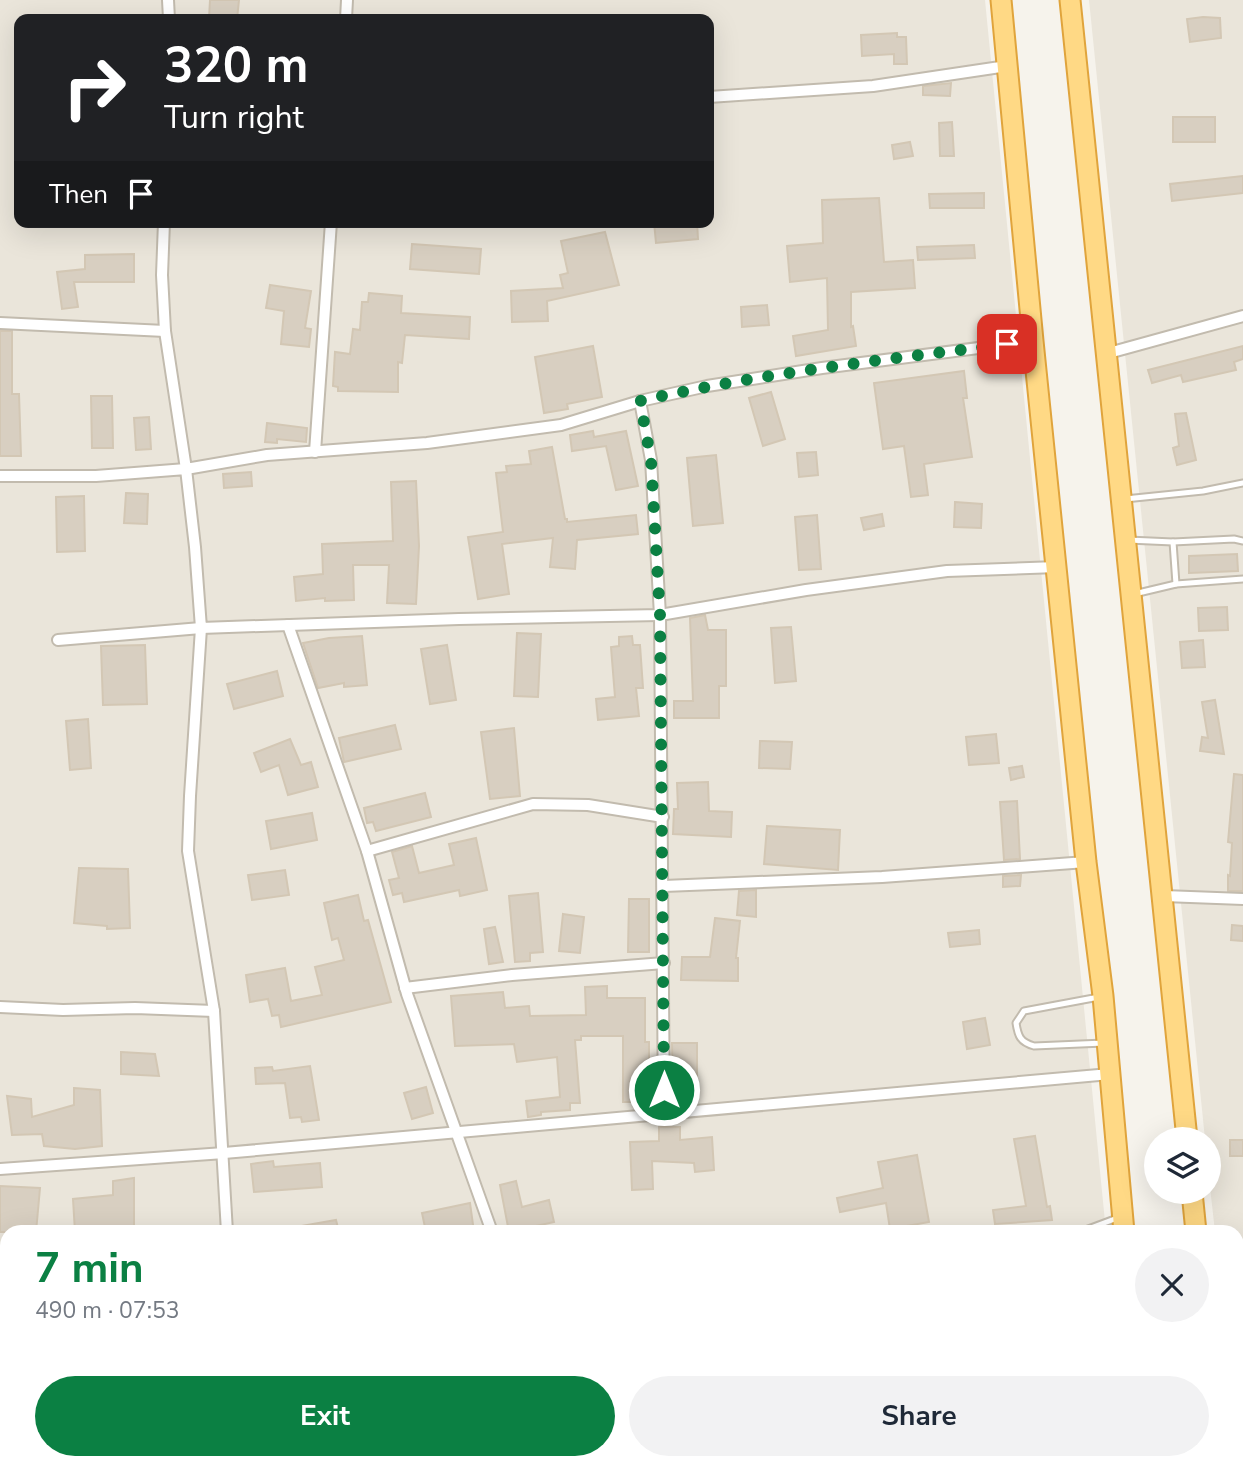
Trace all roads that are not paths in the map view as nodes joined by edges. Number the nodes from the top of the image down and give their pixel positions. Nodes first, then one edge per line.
1 (1001, 0) edge
2 (1070, 0) edge
3 (1007, 66) junction
4 (714, 97) edge
5 (164, 228) edge
6 (331, 228) edge
7 (1243, 316) edge
8 (0, 323) edge
9 (165, 331) junction
10 (1033, 341) junction
11 (1105, 354) junction
12 (640, 401) junction
13 (315, 452) junction
14 (186, 469) junction
15 (0, 476) edge
16 (1243, 483) edge
17 (1121, 499) junction
18 (1125, 540) junction
19 (1243, 541) edge
20 (1173, 542) junction
21 (1057, 567) junction
22 (1243, 579) edge
23 (1176, 584) junction
24 (1131, 595) junction
25 (660, 615) junction
26 (288, 625) junction
27 (201, 628) junction
28 (58, 640) dead end
29 (663, 817) junction
30 (367, 851) junction
31 (1086, 862) junction
32 (664, 886) junction
33 (1164, 897) junction
34 (1243, 899) edge
35 (664, 963) junction
36 (405, 988) junction
37 (1103, 996) junction
38 (0, 1007) edge
39 (214, 1011) junction
40 (1107, 1043) junction
41 (1110, 1074) junction
42 (664, 1116) junction
43 (1186, 1127) edge
44 (456, 1133) junction
45 (224, 1153) junction
46 (0, 1169) edge
47 (1193, 1204) edge
48 (1124, 1224) edge
49 (227, 1225) edge
50 (489, 1225) edge
51 (1195, 1225) edge

1 - 3 highway
2 - 11 highway
3 - 4 street
3 - 10 highway
5 - 9 street
6 - 13 street
7 - 11 street
8 - 9 street
9 - 14 street
10 - 12 street
10 - 21 highway
11 - 17 highway
12 - 13 street
12 - 25 street
13 - 14 street
14 - 15 street
14 - 27 street
16 - 17 lane
17 - 18 highway
18 - 20 lane
18 - 24 highway
19 - 20 lane
20 - 23 lane
21 - 25 street
21 - 31 highway
22 - 23 lane
23 - 24 lane
24 - 33 highway
25 - 26 street
25 - 29 street
26 - 27 street
26 - 30 street
27 - 28 street
27 - 39 street
29 - 30 street
29 - 32 street
30 - 36 street
31 - 32 street
31 - 37 highway
32 - 35 street
33 - 34 street
33 - 43 highway
35 - 36 street
35 - 42 street
36 - 44 street
37 - 40 highway
37 - 40 lane
38 - 39 street
39 - 45 street
40 - 41 highway
41 - 42 street
41 - 48 highway
42 - 44 street
44 - 45 street
44 - 50 street
45 - 46 street
45 - 49 street
47 - 51 highway

